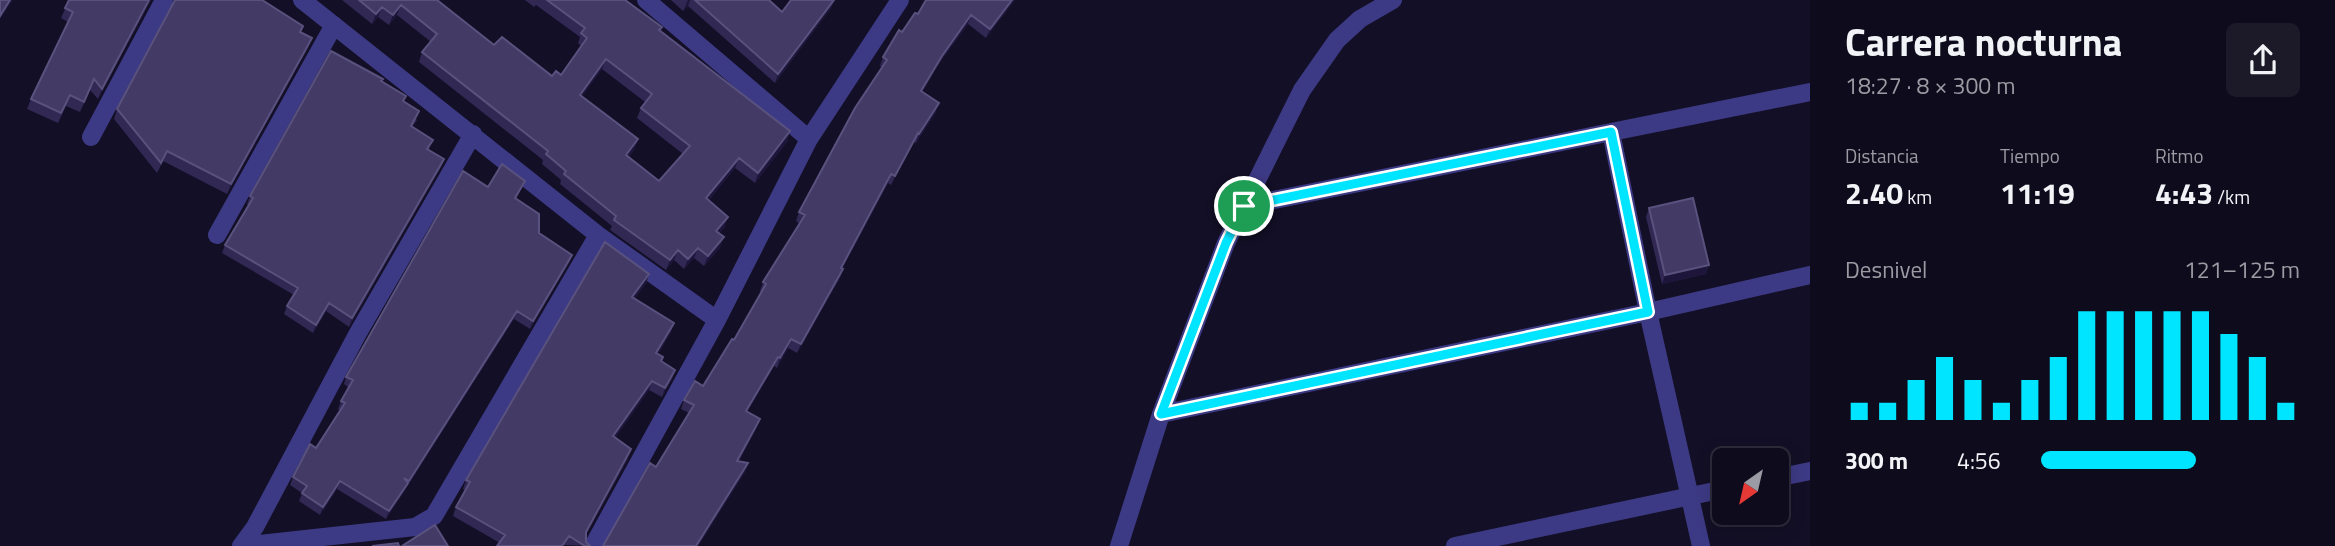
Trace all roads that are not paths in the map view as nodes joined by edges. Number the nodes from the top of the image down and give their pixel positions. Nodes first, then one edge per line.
1 (164, 0) edge
2 (302, 0) edge
3 (646, 0) edge
4 (900, 0) edge
5 (1393, 0) edge
6 (334, 25) junction
7 (1810, 92) edge
8 (1611, 132) junction
9 (473, 134) junction
10 (91, 138) dead end
11 (809, 139) junction
12 (1244, 206) junction
13 (217, 234) dead end
14 (598, 235) junction
15 (1810, 275) edge
16 (1648, 312) junction
17 (717, 320) junction
18 (1161, 414) junction
19 (1810, 471) edge
20 (1789, 475) edge
21 (1712, 491) edge
22 (1690, 496) junction
23 (241, 546) edge
24 (593, 546) edge
25 (1119, 546) edge
26 (1455, 546) edge
27 (1700, 546) edge

1 - 10 street
2 - 6 street
3 - 11 street
4 - 11 street
5 - 12 street
6 - 9 street
6 - 13 street
7 - 8 street
8 - 12 street
8 - 16 street
9 - 14 street
9 - 23 street
11 - 17 street
12 - 18 street
14 - 17 street
14 - 23 street
15 - 16 street
16 - 18 street
16 - 22 street
17 - 24 street
18 - 25 street
19 - 20 street
21 - 22 street
22 - 26 street
22 - 27 street

